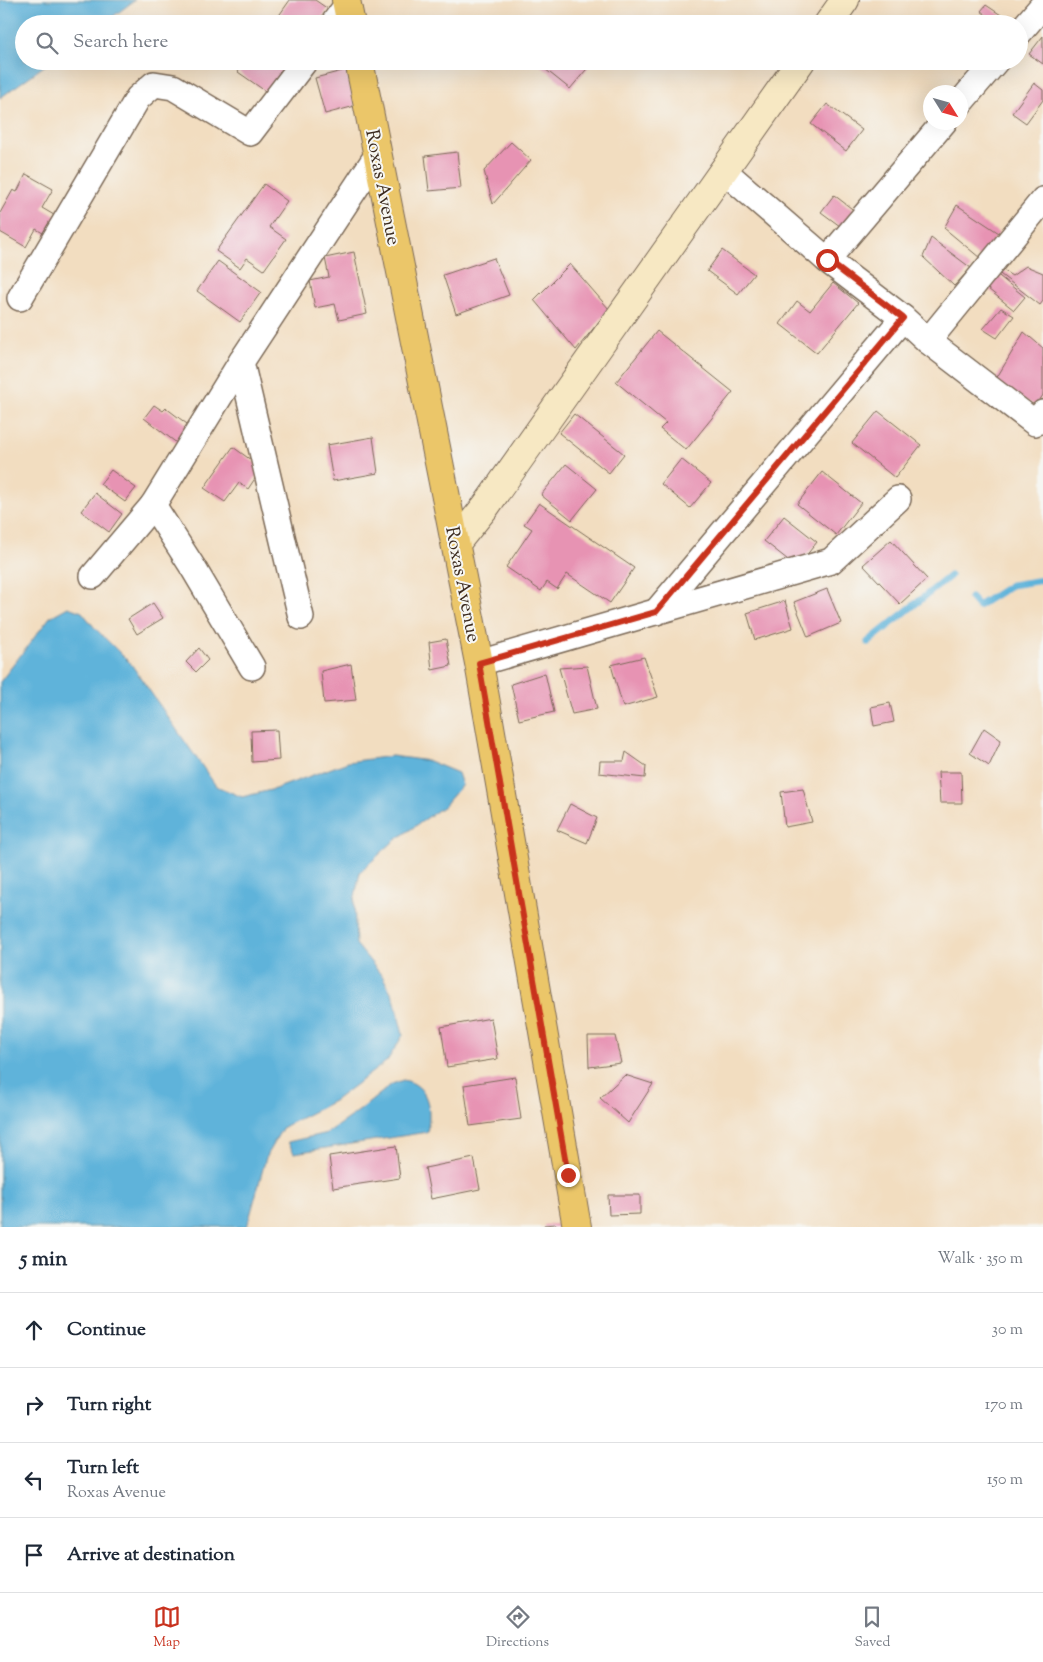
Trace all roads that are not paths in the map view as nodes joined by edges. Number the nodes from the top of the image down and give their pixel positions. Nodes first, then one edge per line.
1 (845, 0) edge
2 (1043, 5) edge
3 (834, 15) edge
4 (1028, 23) edge
5 (298, 70) edge
6 (361, 70) edge
7 (795, 70) edge
8 (988, 70) edge
9 (968, 94) edge
10 (937, 130) edge
11 (378, 154) junction
12 (723, 170) junction
13 (1043, 200) edge
14 (827, 260) junction
15 (20, 298) dead end
16 (903, 318) junction
17 (928, 341) junction
18 (241, 362) junction
19 (1043, 413) edge
20 (898, 499) dead end
21 (153, 505) junction
22 (456, 543) junction
23 (93, 576) dead end
24 (656, 612) junction
25 (301, 617) dead end
26 (479, 663) junction
27 (252, 667) dead end
28 (577, 1227) edge

1 - 3 street
2 - 4 street
5 - 15 street
6 - 11 main road, Roxas Avenue
7 - 12 street
8 - 9 street
10 - 14 street
11 - 18 street
11 - 22 main road, Roxas Avenue
12 - 14 street
12 - 22 street
13 - 17 street
14 - 16 street
16 - 17 street
16 - 24 street
17 - 19 street
18 - 21 street
18 - 25 street
20 - 24 street
21 - 23 street
21 - 27 street
22 - 26 main road, Roxas Avenue
24 - 26 street
26 - 28 main road, Roxas Avenue

